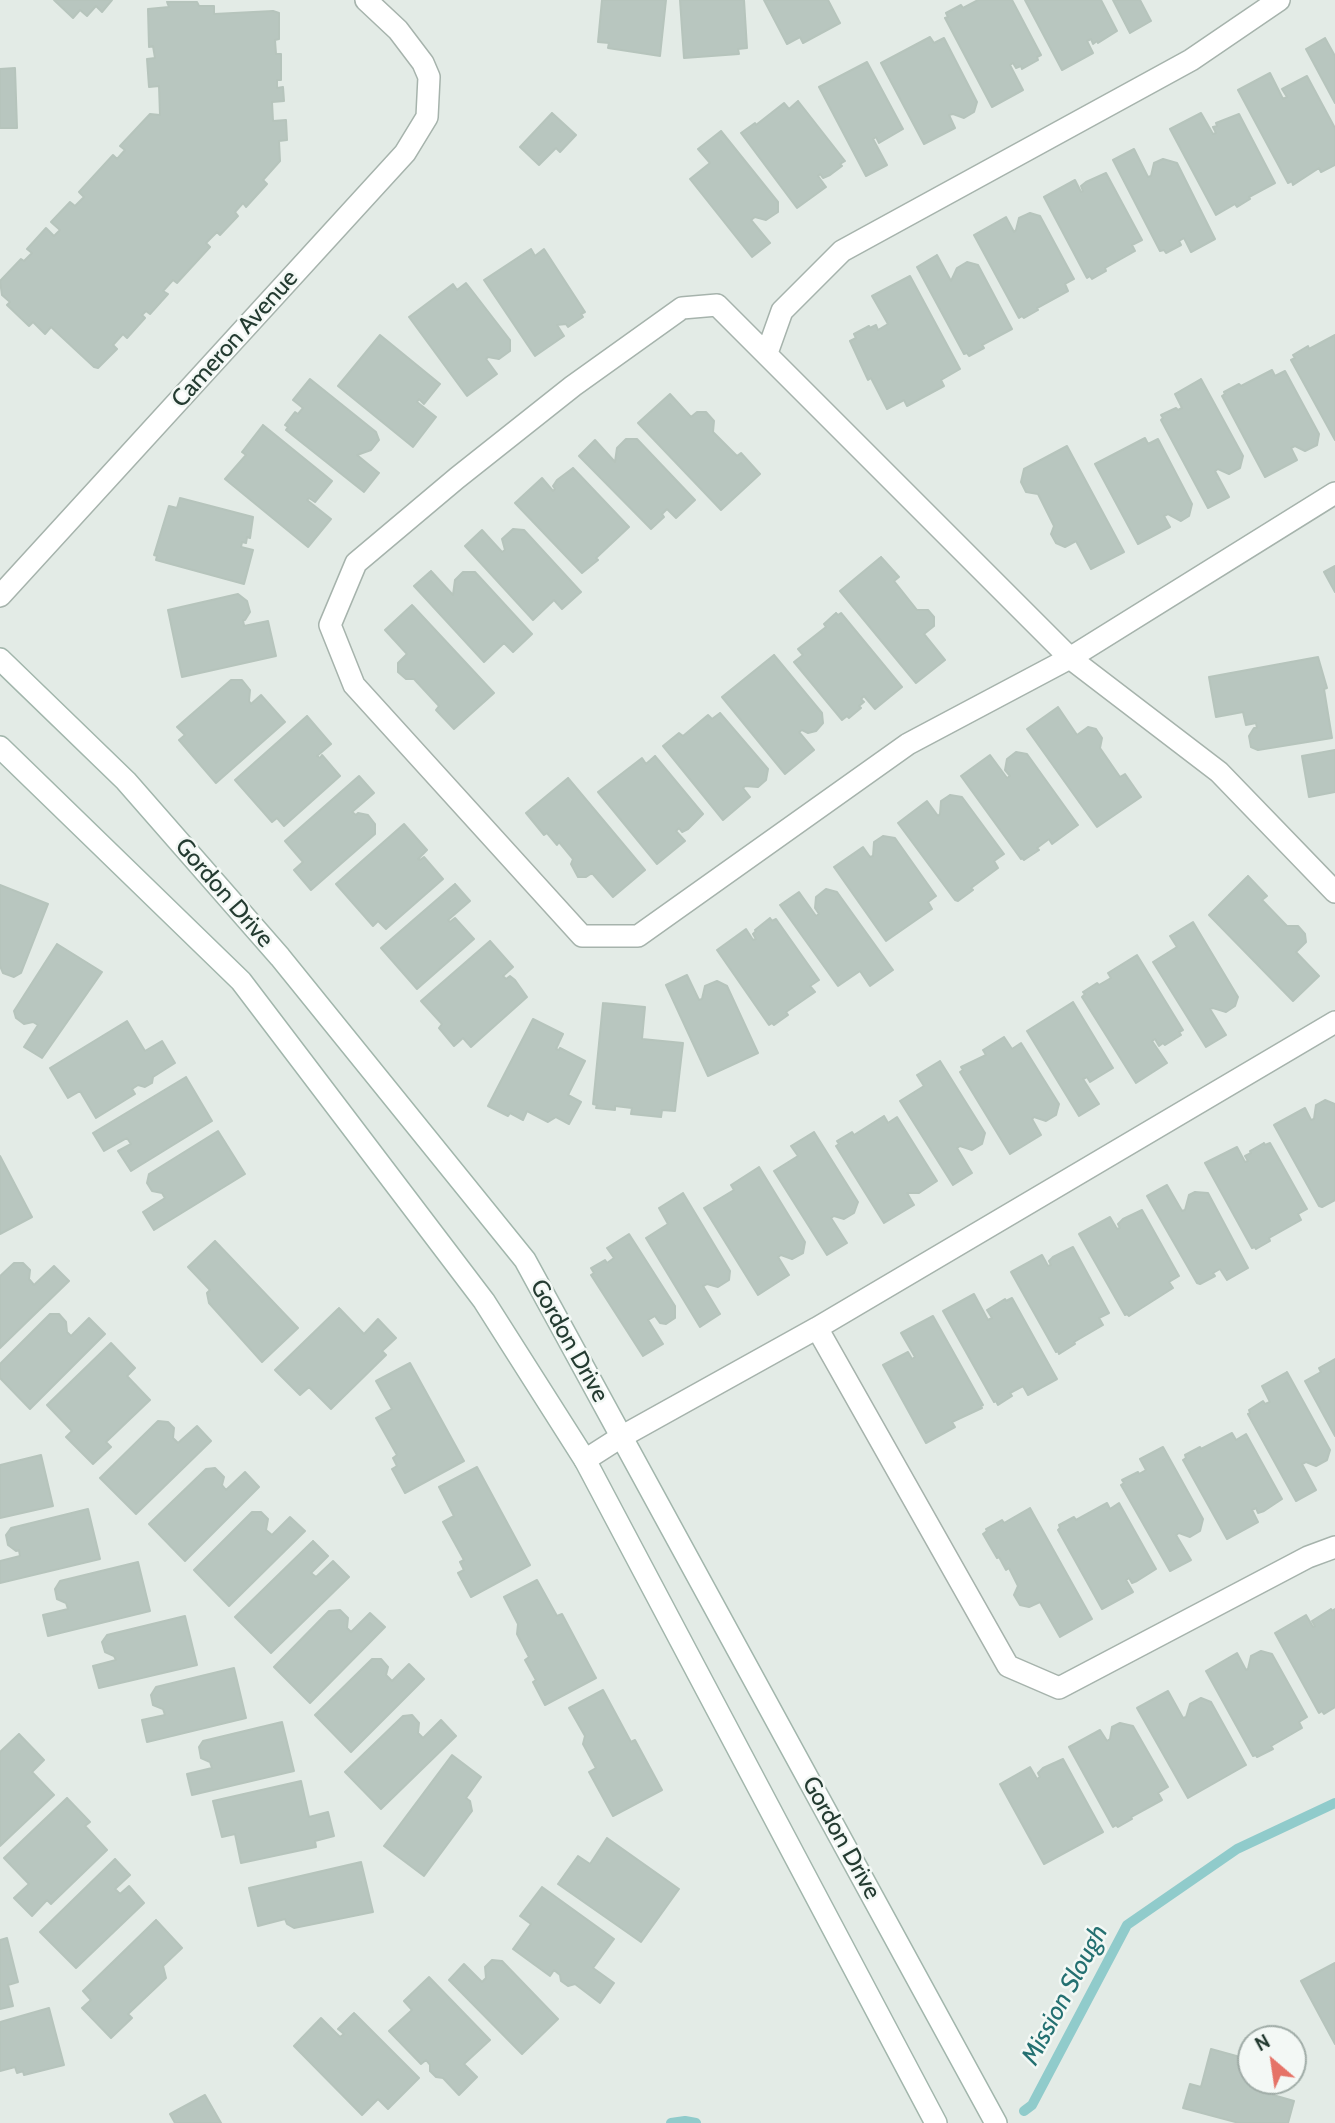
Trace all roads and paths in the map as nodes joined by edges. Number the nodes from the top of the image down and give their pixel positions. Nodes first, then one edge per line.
1 (366, 0) edge
2 (1279, 0) edge
3 (767, 353) junction
4 (1335, 494) edge
5 (0, 596) edge
6 (1070, 658) junction
7 (0, 659) edge
8 (0, 747) edge
9 (1335, 892) edge
10 (1335, 1022) edge
11 (817, 1328) junction
12 (621, 1437) junction
13 (585, 1460) junction
14 (1335, 1547) edge
15 (936, 2123) edge
16 (996, 2123) edge

1 - 5 street, Cameron Avenue
2 - 3 street
3 - 6 street
3 - 6 street
4 - 6 street
6 - 9 street
7 - 12 street, Gordon Drive
8 - 13 street, Gordon Drive
10 - 11 street
11 - 12 street
11 - 14 street
12 - 13 street
12 - 16 street, Gordon Drive
13 - 15 street, Gordon Drive

